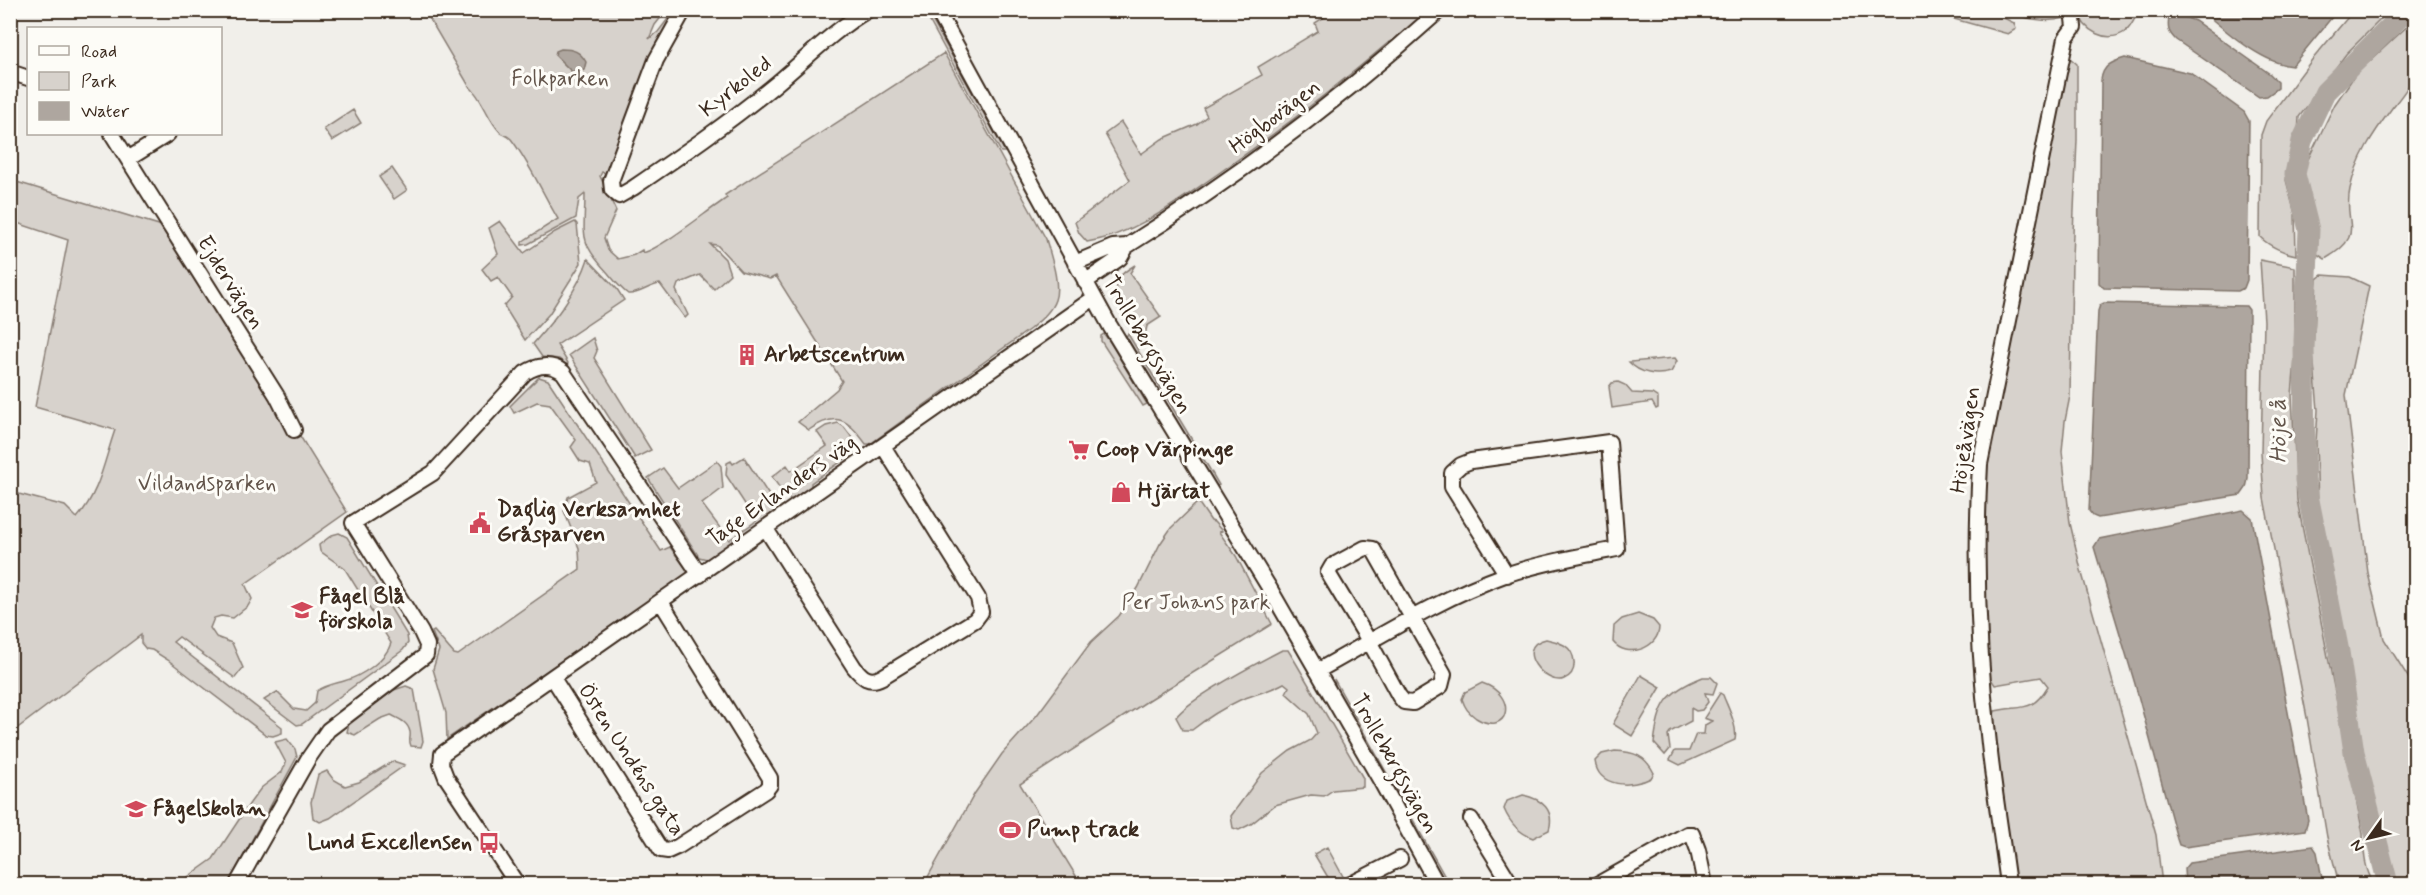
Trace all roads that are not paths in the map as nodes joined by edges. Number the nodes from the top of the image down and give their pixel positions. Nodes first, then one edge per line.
1 (684, 10) edge
2 (868, 10) edge
3 (937, 10) edge
4 (1440, 10) edge
5 (2072, 10) edge
6 (10, 72) edge
7 (27, 78) edge
8 (113, 135) edge
9 (166, 135) edge
10 (128, 159) junction
11 (1127, 246) junction
12 (1075, 263) junction
13 (1085, 282) junction
14 (1094, 298) junction
15 (294, 430) dead end
16 (883, 446) junction
17 (766, 529) junction
18 (700, 574) junction
19 (1507, 575) junction
20 (661, 602) junction
21 (1412, 616) junction
22 (1369, 641) junction
23 (1317, 671) junction
24 (553, 678) junction
25 (1472, 819) dead end
26 (1400, 859) dead end
27 (237, 885) edge
28 (517, 885) edge
29 (1351, 885) edge
30 (1437, 885) edge
31 (1511, 885) edge
32 (1598, 885) edge
33 (1705, 885) edge
34 (2008, 885) edge

1 - 2 street, Kyrkoled
3 - 12 street, Trollebergsvägen
4 - 11 street, Högbovägen
5 - 34 street, Höjeåvägen
6 - 7 street
8 - 10 street, Ejdervägen
9 - 10 street
10 - 15 street, Ejdervägen
11 - 12 street, Högbovägen
11 - 13 street, Högbovägen
12 - 13 street, Trollebergsvägen
13 - 14 street, Trollebergsvägen
14 - 16 street, Tage Erlanders väg
14 - 23 street, Trollebergsvägen
16 - 17 street, Tage Erlanders väg
16 - 17 street
17 - 18 street, Tage Erlanders väg
18 - 20 street, Tage Erlanders väg
18 - 27 street
19 - 19 street
19 - 21 street
20 - 24 street, Tage Erlanders väg
20 - 24 street, Östen Undéns gata
21 - 22 street
21 - 22 street
21 - 22 street
22 - 23 street
23 - 30 street, Trollebergsvägen
24 - 28 street, Tage Erlanders väg
25 - 31 street
26 - 29 street
32 - 33 street

